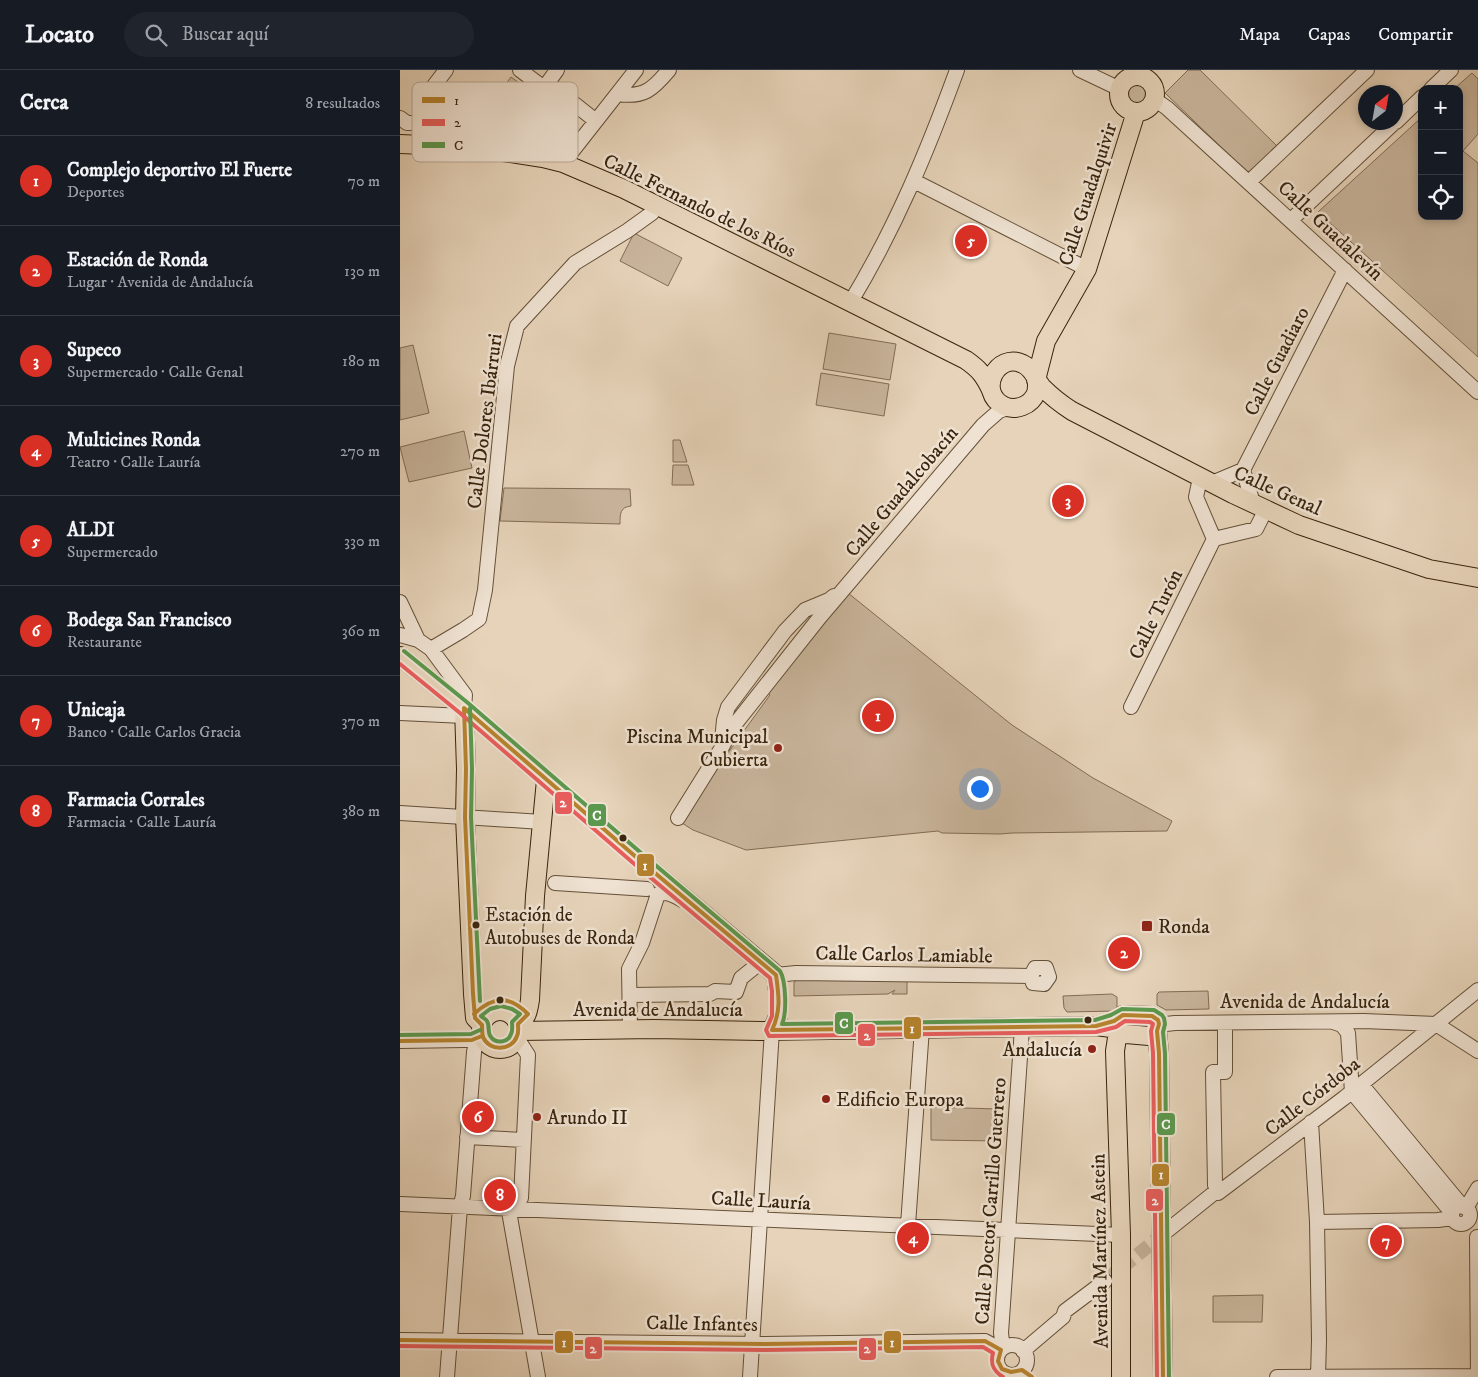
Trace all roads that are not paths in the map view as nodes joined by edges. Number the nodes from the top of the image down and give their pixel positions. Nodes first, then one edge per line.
1 (446, 70) edge
2 (520, 70) edge
3 (557, 70) edge
4 (636, 70) edge
5 (669, 70) edge
6 (957, 70) edge
7 (1080, 70) edge
8 (1367, 70) edge
9 (1451, 70) edge
10 (1140, 73) edge
11 (437, 82) edge
12 (536, 82) edge
13 (549, 82) edge
14 (1435, 85) edge
15 (1120, 89) junction
16 (618, 94) junction
17 (1154, 100) junction
18 (1418, 101) edge
19 (578, 107) edge
20 (1136, 112) junction
21 (1403, 115) edge
22 (400, 118) edge
23 (596, 122) junction
24 (412, 123) edge
25 (1387, 130) edge
26 (578, 144) edge
27 (559, 162) edge
28 (563, 163) joint
29 (914, 181) junction
30 (1249, 182) junction
31 (657, 206) junction
32 (1291, 220) junction
33 (1087, 269) junction
34 (1345, 270) junction
35 (850, 303) junction
36 (1046, 341) junction
37 (966, 360) junction
38 (1009, 362) junction
39 (1037, 381) junction
40 (1478, 392) edge
41 (992, 393) junction
42 (1016, 407) junction
43 (1072, 411) junction
44 (983, 426) junction
45 (1243, 470) junction
46 (1206, 481) junction
47 (1259, 506) junction
48 (1214, 539) junction
49 (1478, 578) edge
50 (850, 583) junction
51 (400, 602) edge
52 (400, 635) edge
53 (418, 640) junction
54 (436, 646) junction
55 (400, 656) edge
56 (1131, 707) dead end
57 (464, 712) junction
58 (400, 713) edge
59 (721, 749) junction
60 (546, 780) junction
61 (400, 813) edge
62 (465, 816) junction
63 (678, 818) dead end
64 (542, 822) junction
65 (644, 864) junction
66 (555, 883) dead end
67 (651, 894) junction
68 (691, 904) junction
69 (761, 962) junction
70 (776, 975) junction
71 (1031, 976) dead end
72 (1478, 990) edge
73 (630, 995) junction
74 (1357, 1021) junction
75 (1333, 1022) junction
76 (1225, 1023) junction
77 (1436, 1024) junction
78 (1162, 1025) junction
79 (922, 1028) junction
80 (1022, 1028) junction
81 (1120, 1029) junction
82 (630, 1030) junction
83 (772, 1030) junction
84 (518, 1031) junction
85 (483, 1033) junction
86 (400, 1041) edge
87 (1478, 1051) edge
88 (1374, 1073) junction
89 (1357, 1088) junction
90 (1312, 1122) junction
91 (1118, 1125) junction
92 (467, 1137) junction
93 (524, 1140) junction
94 (1478, 1188) edge
95 (1218, 1193) junction
96 (400, 1204) edge
97 (460, 1207) junction
98 (510, 1210) junction
99 (1463, 1215) edge
100 (760, 1220) junction
101 (1317, 1222) junction
102 (908, 1226) junction
103 (1008, 1230) junction
104 (1168, 1230) tunnel mouth
105 (1121, 1235) junction
106 (1478, 1237) edge
107 (1105, 1281) tunnel mouth
108 (400, 1340) edge
109 (450, 1340) junction
110 (531, 1341) junction
111 (752, 1343) junction
112 (1003, 1349) junction
113 (1023, 1350) junction
114 (996, 1373) edge
115 (1023, 1374) edge
116 (1478, 1376) edge
117 (447, 1377) edge
118 (538, 1377) edge
119 (750, 1377) edge
120 (1121, 1377) edge
121 (1163, 1377) edge
122 (1277, 1377) edge
123 (1318, 1377) edge

1 - 11 street
2 - 12 street
3 - 13 street
4 - 16 street
5 - 16 street
6 - 29 street
7 - 15 street
8 - 30 street
9 - 14 street
10 - 15 main road
10 - 17 main road
15 - 20 main road
16 - 23 street
17 - 20 main road
17 - 30 street, Calle Guadalevín
18 - 21 street
19 - 23 street
20 - 33 main road, Calle Guadalquivir
22 - 24 street
23 - 26 street
25 - 32 street
27 - 28 main road, Calle Fernando de los Ríos
28 - 31 main road, Calle Fernando de los Ríos
29 - 33 street
29 - 35 street
30 - 32 street, Calle Guadalevín
31 - 35 main road, Calle Fernando de los Ríos
31 - 54 street, Calle Dolores Ibárruri
32 - 34 street, Calle Guadalevín
33 - 36 main road, Calle Guadalquivir
34 - 40 street, Calle Guadalevín
34 - 45 street, Calle Guadiaro
35 - 37 main road, Calle Fernando de los Ríos
36 - 38 main road, Calle Guadalquivir
36 - 39 main road, Calle Guadalquivir
37 - 38 main road, Calle Fernando de los Ríos
37 - 41 main road, Calle Fernando de los Ríos
38 - 39 main road
38 - 41 main road
39 - 42 main road
39 - 43 main road, Calle Genal
41 - 42 main road
41 - 44 street, Calle Guadalcobacín
42 - 43 main road, Calle Genal
42 - 44 street, Calle Guadalcobacín
43 - 46 main road, Calle Genal
44 - 50 street, Calle Guadalcobacín
45 - 46 street
45 - 47 street
46 - 47 main road, Calle Genal
46 - 48 street
47 - 48 street
47 - 49 main road, Calle Genal
48 - 56 street, Calle Turón
50 - 59 street, Calle Guadalcobacín
50 - 59 street, Calle Guadalcobacín
51 - 53 street
52 - 53 street
53 - 54 street
54 - 57 street
55 - 57 main road
57 - 58 street
57 - 60 main road
57 - 62 main road
59 - 63 street, Calle Guadalcobacín
60 - 64 main road
60 - 65 main road
61 - 62 street
62 - 64 street
62 - 85 main road
64 - 84 main road
65 - 67 street
65 - 68 main road
66 - 67 street
67 - 68 street
67 - 73 street
68 - 69 main road
69 - 70 main road
69 - 73 street
70 - 71 street, Calle Carlos Lamiable
70 - 83 main road
72 - 77 street, Calle Córdoba
73 - 82 street
74 - 75 street, Avenida de Andalucía
74 - 77 street, Avenida de Andalucía
74 - 88 street
75 - 76 street, Avenida de Andalucía
75 - 89 street
76 - 78 street, Avenida de Andalucía
76 - 95 street
77 - 87 street
77 - 88 street, Calle Córdoba
78 - 81 main road, Avenida de Andalucía
78 - 121 main road
79 - 80 main road, Avenida de Andalucía
79 - 83 main road, Avenida de Andalucía
79 - 102 street
80 - 81 main road, Avenida de Andalucía
80 - 103 street, Calle Doctor Carrillo Guerrero
81 - 91 main road, Avenida Martínez Astein
81 - 91 main road, Avenida Martínez Astein
82 - 83 main road, Avenida de Andalucía
82 - 84 main road, Avenida de Andalucía
83 - 100 street
84 - 85 main road
84 - 85 main road
84 - 93 street
85 - 86 street
85 - 92 street
88 - 89 street, Calle Córdoba
89 - 90 street, Calle Córdoba
89 - 99 street
90 - 95 street, Calle Córdoba
90 - 101 street
91 - 105 main road, Avenida Martínez Astein
92 - 93 street
92 - 97 street
93 - 98 street
94 - 99 street
95 - 104 street, Calle Córdoba
96 - 97 street, Calle Lauría
97 - 98 street, Calle Lauría
97 - 109 street
98 - 100 street, Calle Lauría
98 - 110 street
99 - 101 street
99 - 106 street
100 - 102 street, Calle Lauría
100 - 111 street
101 - 123 street
102 - 103 street, Calle Lauría
103 - 105 street, Calle Lauría
103 - 112 street, Calle Doctor Carrillo Guerrero
105 - 120 main road, Avenida Martínez Astein
106 - 116 street
107 - 113 street
108 - 109 street, Calle Infantes
109 - 110 street, Calle Infantes
109 - 117 street
110 - 111 street, Calle Infantes
110 - 118 street
111 - 112 street, Calle Infantes
111 - 119 street
112 - 113 street
112 - 114 street
113 - 115 street
114 - 115 street
116 - 123 street
122 - 123 street

